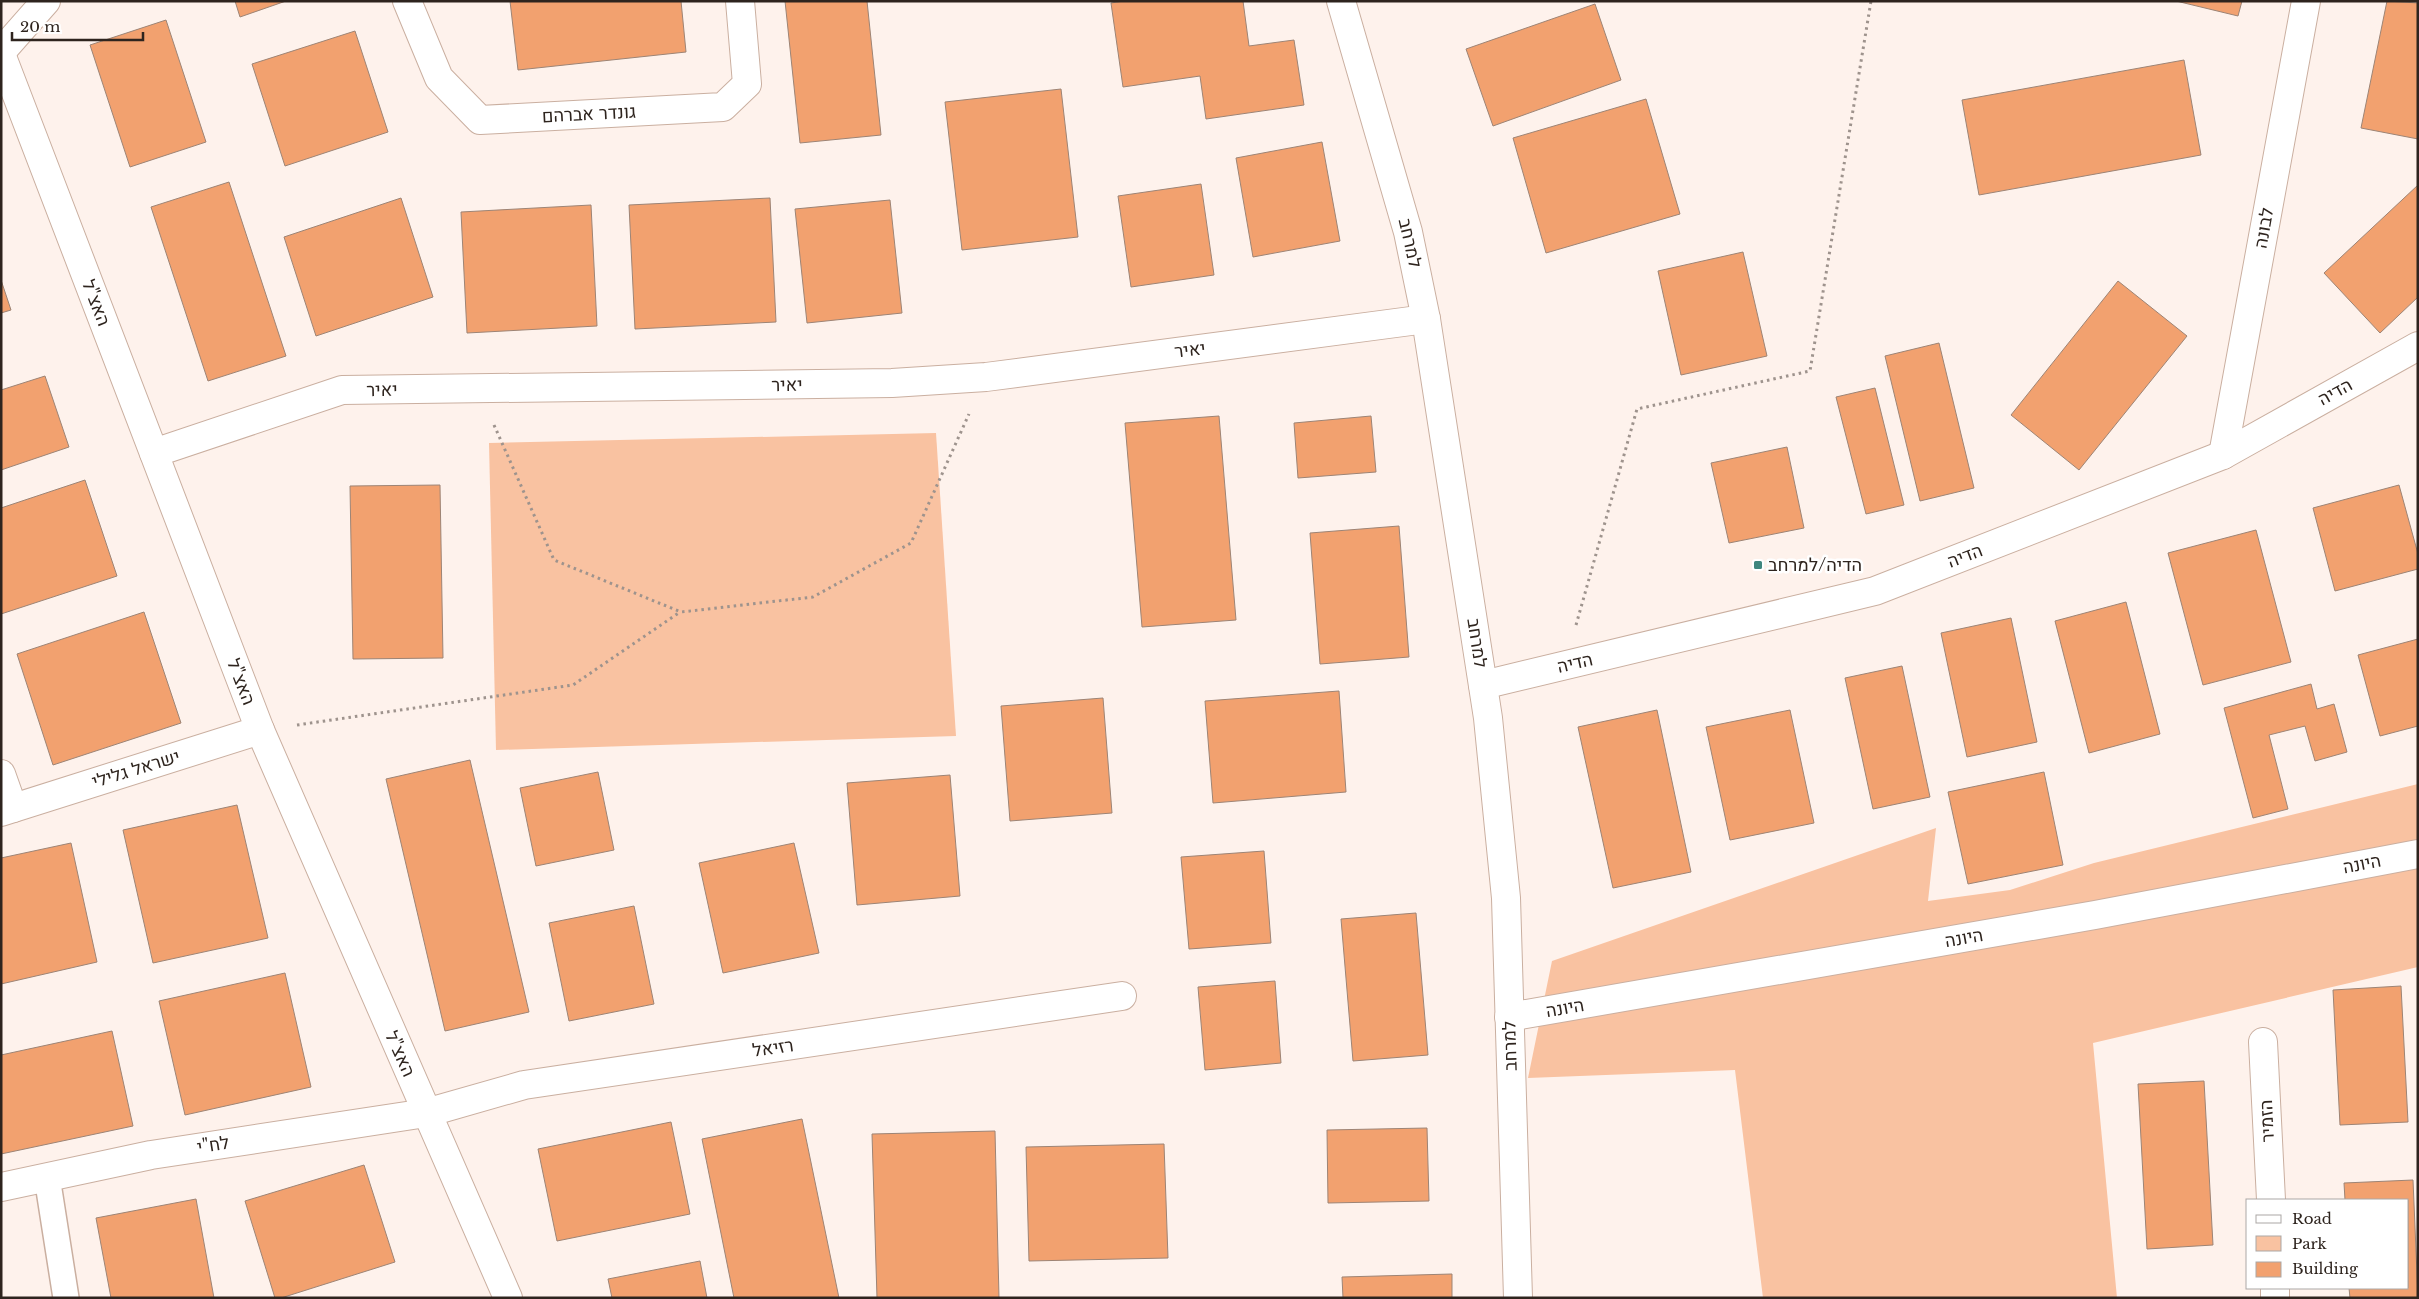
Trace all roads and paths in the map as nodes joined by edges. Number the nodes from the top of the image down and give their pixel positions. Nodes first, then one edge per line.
1 (46, 1) edge
2 (407, 1) edge
3 (740, 1) edge
4 (1872, 1) edge
5 (2306, 1) edge
6 (1346, 3) edge
7 (1, 53) edge
8 (1426, 319) junction
9 (2418, 346) edge
10 (986, 377) junction
11 (477, 388) junction
12 (154, 453) junction
13 (2223, 456) junction
14 (681, 612) junction
15 (1565, 665) junction
16 (1483, 685) junction
17 (260, 730) junction
18 (1, 774) edge
19 (7, 810) edge
20 (2418, 854) edge
21 (1122, 996) dead end
22 (1509, 1018) junction
23 (2263, 1042) dead end
24 (426, 1113) junction
25 (47, 1177) junction
26 (1, 1187) edge
27 (2271, 1199) edge
28 (66, 1298) edge
29 (508, 1298) edge
30 (1518, 1298) edge

1 - 7 street
2 - 3 street, גונדר אברהם
4 - 15 path
5 - 13 street, לבונה
6 - 8 street, למרחב
7 - 12 street, האצ"ל
8 - 10 street, יאיר
8 - 16 street, למרחב
9 - 13 street, הדיה
10 - 11 street, יאיר
10 - 14 path
11 - 12 street, יאיר
11 - 14 path
12 - 17 street, האצ"ל
13 - 15 street, הדיה
14 - 17 path
15 - 16 street, הדיה
16 - 22 street, למרחב
17 - 19 street, ישראל גלילי
17 - 24 street, האצ"ל
18 - 19 street, ישראל גלילי
20 - 22 street, היונה
21 - 24 street, רזיאל
22 - 30 street, למרחב
23 - 27 street, הזמיר
24 - 25 street, לח"י
24 - 29 street, האצ"ל
25 - 26 street, לח"י
25 - 28 lane

